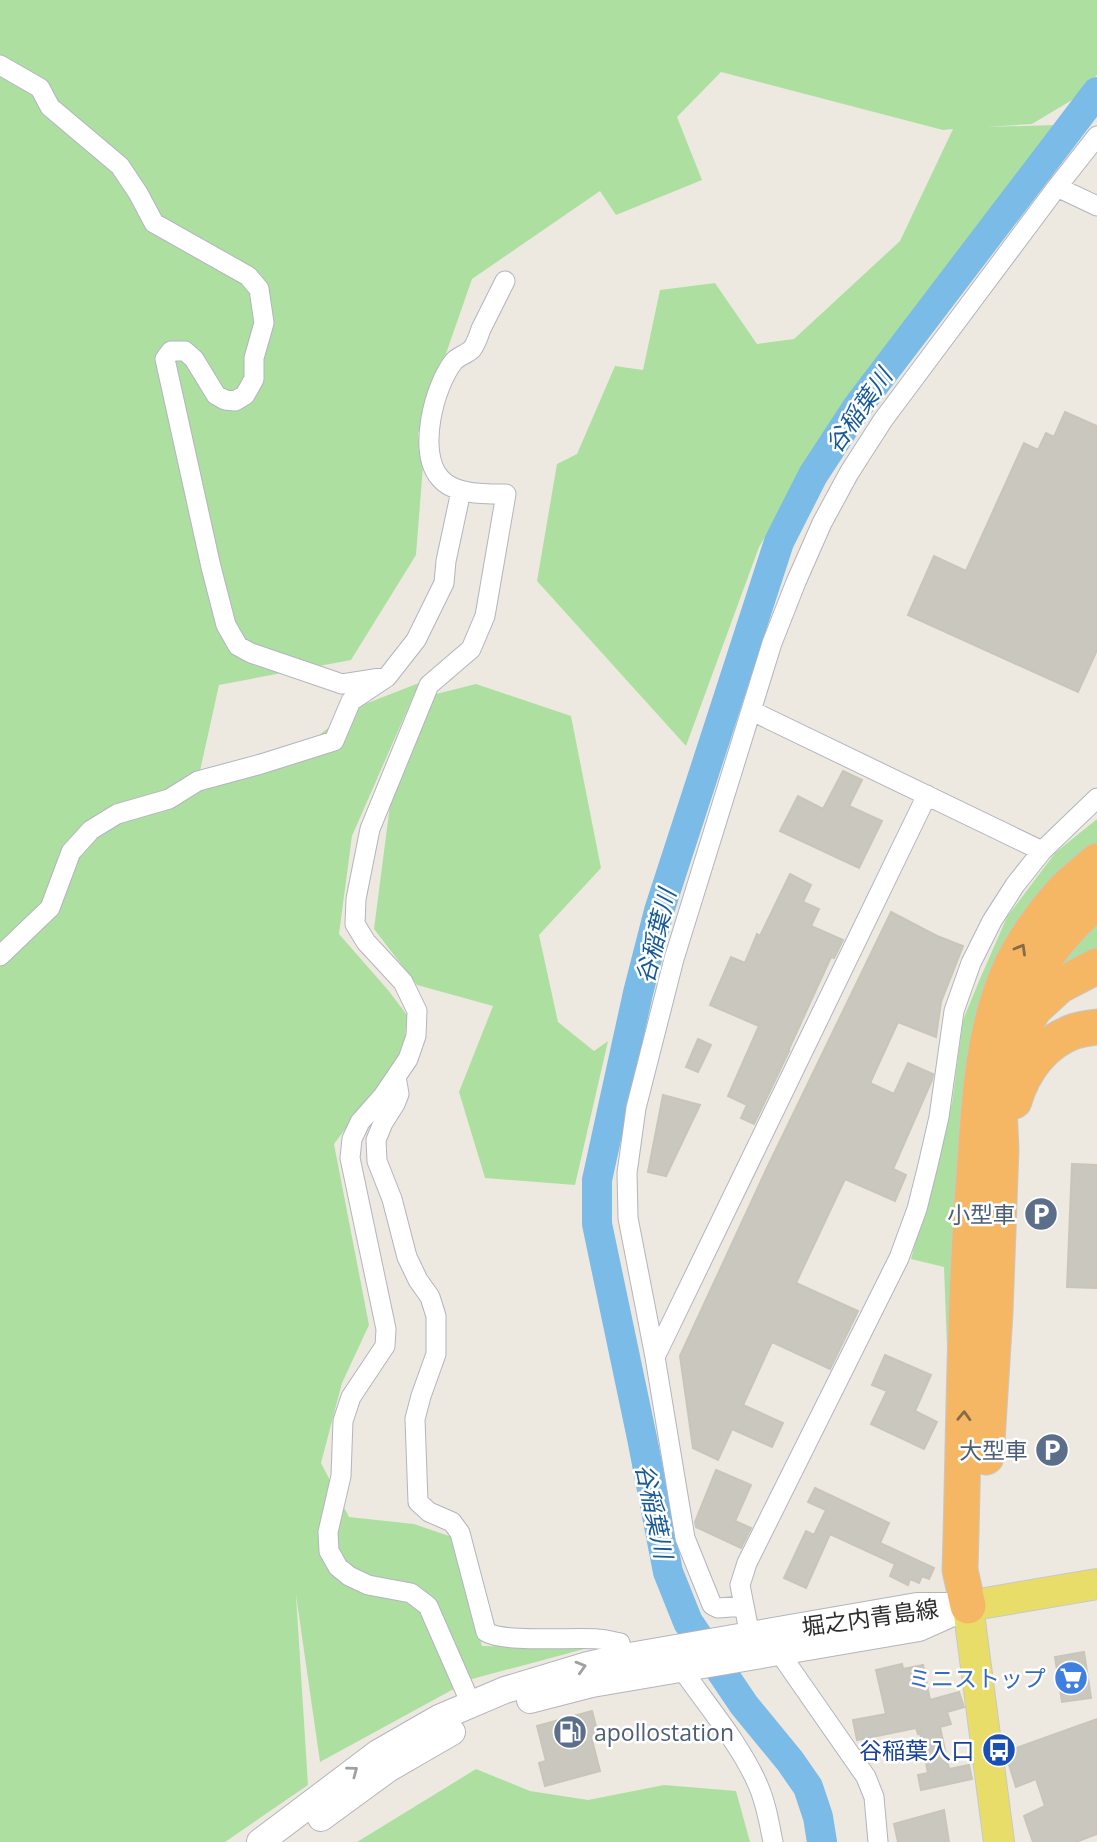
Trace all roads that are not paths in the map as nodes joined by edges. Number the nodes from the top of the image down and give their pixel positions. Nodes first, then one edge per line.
1 (0, 65) edge
2 (1097, 136) edge
3 (1057, 187) junction
4 (1097, 206) edge
5 (505, 281) dead end
6 (461, 491) junction
7 (387, 677) junction
8 (752, 711) junction
9 (927, 795) junction
10 (1097, 798) edge
11 (1042, 851) junction
12 (1097, 861) edge
13 (1097, 902) edge
14 (0, 956) edge
15 (1097, 966) edge
16 (1097, 1027) edge
17 (396, 1077) junction
18 (981, 1083) junction
19 (988, 1148) junction
20 (655, 1357) junction
21 (1097, 1584) edge
22 (968, 1605) junction
23 (744, 1606) junction
24 (751, 1644) junction
25 (624, 1657) junction
26 (686, 1660) junction
27 (471, 1704) junction
28 (260, 1842) edge
29 (289, 1842) edge
30 (773, 1842) edge
31 (878, 1842) edge
32 (999, 1842) edge

1 - 7 street
2 - 3 street
3 - 4 street
3 - 8 street
5 - 6 street
6 - 7 street
6 - 17 street
7 - 14 street
8 - 9 street
8 - 20 street
9 - 11 street
9 - 20 street
10 - 11 street
11 - 23 street
18 -> 12 highway
13 - 18 highway
15 - 19 highway
16 - 19 highway
17 - 25 street
17 - 27 street
18 - 19 highway
19 - 22 highway
22 -> 19 highway
20 - 23 street
21 - 22 main road
22 - 24 main road, 堀之内青島線
22 - 32 main road
23 - 24 street
24 - 26 main road, 堀之内青島線
24 - 31 street
25 - 26 main road, 堀之内青島線
27 -> 25 main road, 堀之内青島線
26 - 29 main road, 堀之内青島線
26 - 30 street
28 -> 27 main road, 堀之内青島線

